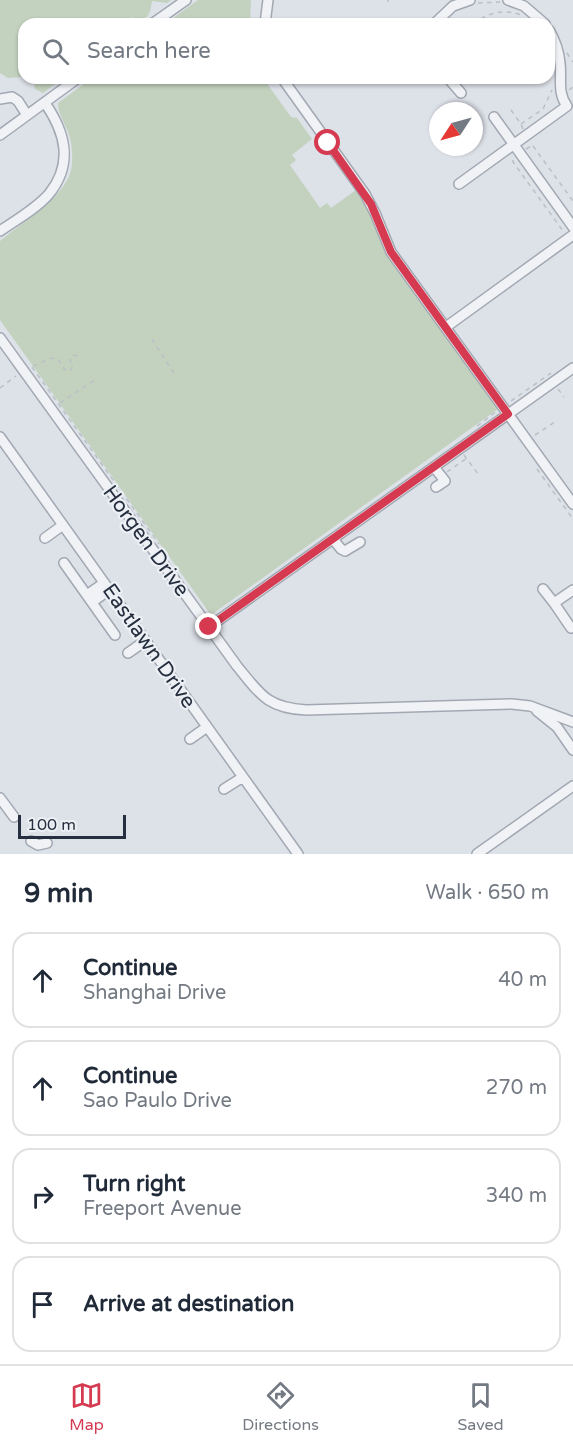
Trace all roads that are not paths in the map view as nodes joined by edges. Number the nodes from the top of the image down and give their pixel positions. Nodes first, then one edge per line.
1 (186, 0) edge
2 (268, 0) edge
3 (470, 0) edge
4 (508, 0) edge
5 (160, 18) edge
6 (266, 18) edge
7 (438, 18) edge
8 (538, 18) edge
9 (555, 45) edge
10 (70, 84) edge
11 (286, 84) edge
12 (453, 84) edge
13 (461, 93) dead end
14 (0, 99) edge
15 (45, 103) junction
16 (27, 115) junction
17 (494, 117) dead end
18 (0, 135) edge
19 (514, 144) junction
20 (459, 184) dead end
21 (573, 227) edge
22 (0, 231) edge
23 (571, 237) edge
24 (446, 327) junction
25 (0, 338) edge
26 (573, 368) edge
27 (508, 414) junction
28 (1, 440) edge
29 (434, 467) junction
30 (436, 487) dead end
31 (572, 502) edge
32 (63, 525) junction
33 (45, 538) dead end
34 (333, 539) junction
35 (360, 542) dead end
36 (64, 563) dead end
37 (107, 586) junction
38 (543, 589) dead end
39 (573, 590) edge
40 (89, 599) junction
41 (554, 603) junction
42 (209, 627) junction
43 (571, 628) dead end
44 (115, 635) dead end
45 (145, 641) junction
46 (128, 653) dead end
47 (530, 706) junction
48 (573, 722) edge
49 (207, 727) junction
50 (190, 740) dead end
51 (573, 750) edge
52 (243, 777) junction
53 (573, 786) edge
54 (224, 789) dead end
55 (0, 798) edge
56 (14, 817) dead end
57 (31, 841) dead end
58 (49, 854) edge
59 (298, 854) edge
60 (477, 854) edge

1 - 5 street
2 - 6 street
3 - 7 street
4 - 8 street
9 - 19 street
10 - 15 street
11 - 24 street
12 - 13 street
14 - 16 street
15 - 16 street
15 - 22 street
16 - 18 street
17 - 19 street
19 - 20 street
19 - 21 street
23 - 24 street
24 - 27 street
25 - 42 street, Horgen Drive
26 - 27 street
27 - 29 street
27 - 31 street
28 - 32 street, Eastlawn Drive
29 - 30 street
29 - 34 street
32 - 33 street
32 - 37 street, Eastlawn Drive
34 - 35 street
34 - 42 street
36 - 40 street
37 - 40 street
37 - 45 street, Eastlawn Drive
38 - 41 street
39 - 41 street
40 - 44 street
41 - 43 street
42 - 47 street, Horgen Drive
45 - 46 street
45 - 49 street, Eastlawn Drive
47 - 48 street, Horgen Drive
47 - 51 street
49 - 50 street
49 - 52 street, Eastlawn Drive
52 - 54 street
52 - 59 street, Eastlawn Drive
53 - 60 street
55 - 56 street
57 - 58 street

